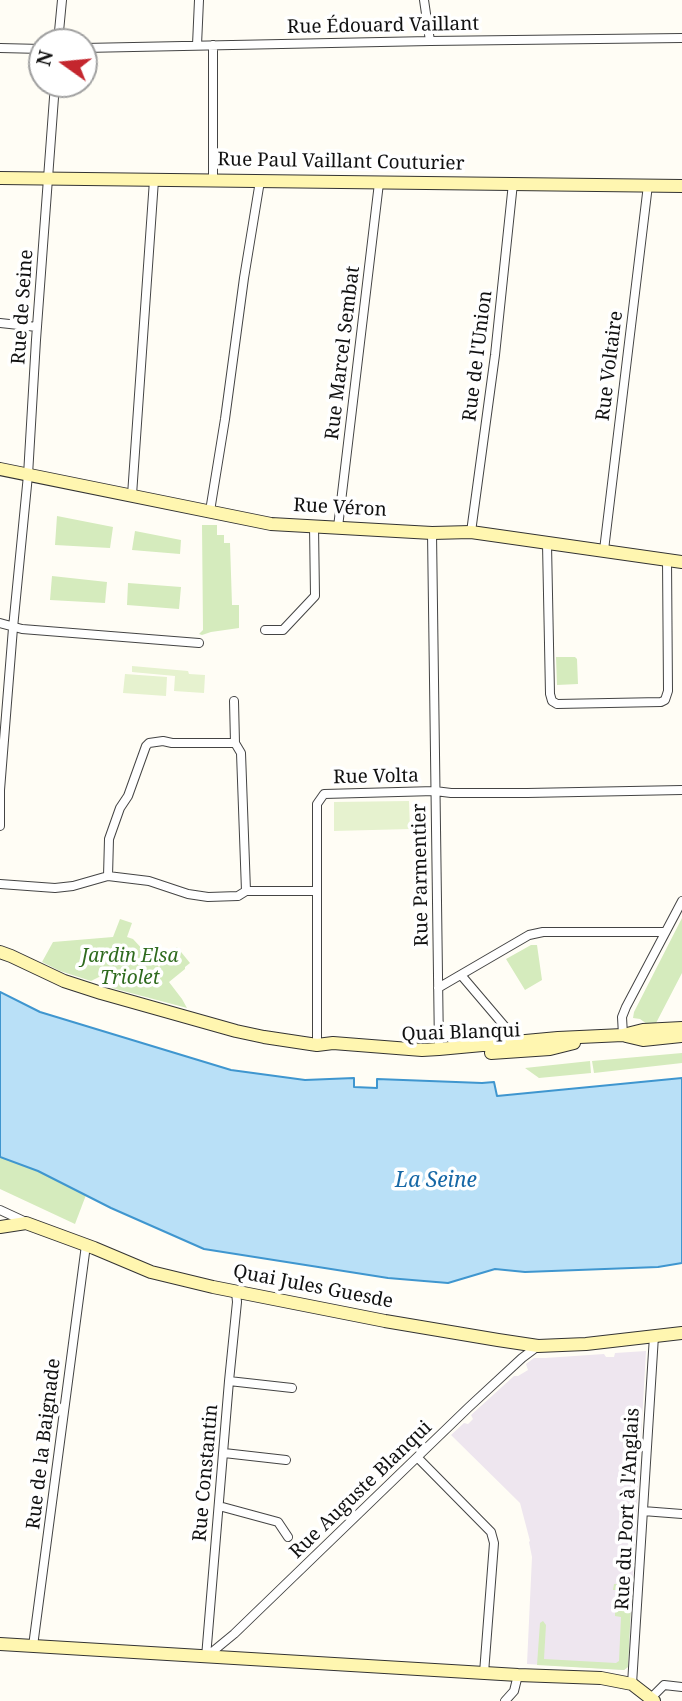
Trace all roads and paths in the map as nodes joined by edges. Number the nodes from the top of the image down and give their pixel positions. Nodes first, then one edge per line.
1 (62, 0) edge
2 (199, 0) edge
3 (424, 0) edge
4 (59, 28) edge
5 (682, 38) edge
6 (430, 41) junction
7 (197, 45) junction
8 (213, 45) junction
9 (0, 48) edge
10 (98, 48) edge
11 (28, 49) edge
12 (54, 98) edge
13 (0, 178) edge
14 (49, 178) junction
15 (154, 180) junction
16 (213, 180) junction
17 (260, 181) junction
18 (379, 183) junction
19 (513, 183) junction
20 (648, 186) junction
21 (682, 186) edge
22 (0, 323) edge
23 (37, 327) junction
24 (0, 469) edge
25 (28, 475) junction
26 (132, 495) junction
27 (210, 511) junction
28 (314, 526) junction
29 (338, 527) junction
30 (471, 532) junction
31 (432, 533) junction
32 (547, 544) junction
33 (604, 551) junction
34 (667, 560) junction
35 (682, 562) edge
36 (0, 624) edge
37 (13, 628) junction
38 (265, 630) dead end
39 (200, 643) dead end
40 (234, 701) dead end
41 (235, 743) junction
42 (682, 790) edge
43 (435, 791) junction
44 (0, 826) edge
45 (108, 876) junction
46 (0, 884) edge
47 (246, 891) junction
48 (317, 891) junction
49 (681, 906) edge
50 (666, 932) junction
51 (0, 954) edge
52 (461, 975) junction
53 (438, 989) junction
54 (682, 1028) edge
55 (623, 1035) junction
56 (606, 1036) junction
57 (682, 1036) edge
58 (517, 1042) junction
59 (317, 1045) junction
60 (439, 1049) junction
61 (0, 1210) edge
62 (26, 1223) junction
63 (0, 1227) edge
64 (86, 1245) junction
65 (236, 1292) junction
66 (682, 1333) edge
67 (654, 1336) junction
68 (538, 1346) junction
69 (229, 1381) junction
70 (292, 1388) dead end
71 (224, 1453) junction
72 (418, 1458) junction
73 (286, 1460) dead end
74 (219, 1506) junction
75 (643, 1511) junction
76 (682, 1514) edge
77 (288, 1537) dead end
78 (0, 1644) edge
79 (33, 1646) junction
80 (206, 1657) junction
81 (484, 1673) junction
82 (518, 1675) junction
83 (632, 1684) junction
84 (682, 1687) edge
85 (652, 1700) edge
86 (505, 1701) edge

1 - 4 street
2 - 7 street
3 - 6 street
5 - 6 street, Rue Édouard Vaillant
6 - 8 street, Rue Édouard Vaillant
7 - 8 street, Rue Édouard Vaillant
7 - 10 street, Rue Édouard Vaillant
8 - 16 street
9 - 11 street
12 - 14 street, Rue de Seine
13 - 14 main road, Rue Paul Vaillant Couturier
14 - 15 main road, Rue Paul Vaillant Couturier
14 - 23 street, Rue de Seine
15 - 16 main road, Rue Paul Vaillant Couturier
15 - 26 street
16 - 17 main road, Rue Paul Vaillant Couturier
17 - 18 main road, Rue Paul Vaillant Couturier
17 - 27 street
18 - 19 main road, Rue Paul Vaillant Couturier
18 - 29 street, Rue Marcel Sembat
19 - 20 main road, Rue Paul Vaillant Couturier
19 - 30 street, Rue de l'Union
20 - 21 main road, Rue Paul Vaillant Couturier
20 - 33 street, Rue Voltaire
22 - 23 street
23 - 25 street, Rue de Seine
24 - 25 main road, Rue Véron
25 - 26 main road, Rue Véron
25 - 37 street, Rue de Seine
26 - 27 main road, Rue Véron
27 - 28 main road, Rue Véron
28 - 29 main road, Rue Véron
28 - 38 street
29 - 31 main road, Rue Véron
30 - 31 main road, Rue Véron
30 - 32 main road, Rue Véron
31 - 43 street, Rue Parmentier
32 - 33 main road, Rue Véron
32 - 34 street
33 - 34 main road, Rue Véron
34 - 35 main road, Rue Véron
36 - 37 street
37 - 39 street
37 - 44 street, Rue de Seine
40 - 41 street
41 - 45 street
41 - 47 street
42 - 43 street, Rue Volta
43 - 48 street, Rue Volta
43 - 53 street, Rue Parmentier
45 - 46 street
45 - 47 street
47 - 48 street
48 - 59 street, Rue Volta
49 - 50 street
50 - 52 street
50 - 55 street
51 - 59 main road, Quai Blanqui
52 - 53 street
52 - 58 street
53 - 60 street, Rue Parmentier
54 - 55 main road, Quai Blanqui
55 - 56 main road, Quai Blanqui
55 - 57 main road, Quai Blanqui
56 - 58 main road, Quai Blanqui
56 - 59 main road, Quai Blanqui
58 - 60 main road, Quai Blanqui
59 - 60 main road, Quai Blanqui
61 - 62 street
62 - 63 main road
62 - 64 main road, Quai Jules Guesde
64 - 65 main road, Quai Jules Guesde
64 - 79 street, Rue de la Baignade
65 - 68 main road, Quai Jules Guesde
65 - 69 street, Rue Constantin
66 - 67 main road
67 - 68 main road, Quai Jules Guesde
67 - 75 street, Rue du Port à l'Anglais
68 - 72 street, Rue Auguste Blanqui
69 - 70 street
69 - 71 street, Rue Constantin
71 - 73 street
71 - 74 street, Rue Constantin
72 - 80 street, Rue Auguste Blanqui
72 - 81 street
74 - 77 street
74 - 80 street, Rue Constantin
75 - 76 street
75 - 83 street, Rue du Port à l'Anglais
78 - 79 main road
79 - 80 main road
80 - 81 main road
81 - 82 main road
82 - 83 main road
82 - 86 street
83 - 85 main road
84 - 85 street

